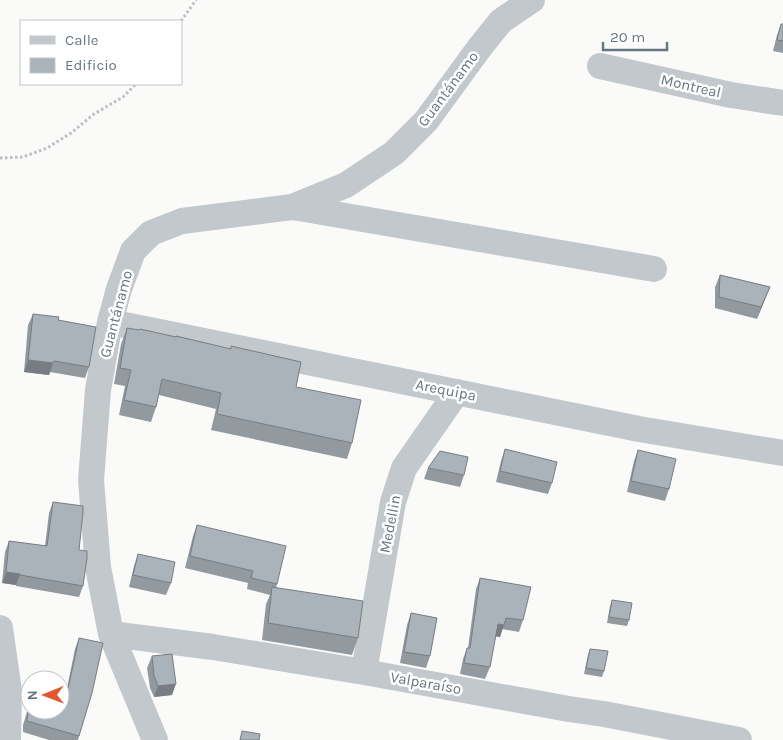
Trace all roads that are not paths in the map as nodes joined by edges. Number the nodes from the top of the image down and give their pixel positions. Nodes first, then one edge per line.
1 (532, 0) edge
2 (600, 66) dead end
3 (783, 103) edge
4 (292, 207) junction
5 (654, 269) dead end
6 (110, 322) junction
7 (457, 392) junction
8 (783, 453) edge
9 (0, 628) edge
10 (111, 634) junction
11 (364, 672) junction
12 (8, 740) edge
13 (155, 740) edge
14 (739, 740) edge

1 - 4 street, Guantánamo
2 - 3 street, Montreal
4 - 5 street
4 - 6 street, Guantánamo
6 - 7 street, Arequipa
6 - 10 street, Guantánamo
7 - 8 street, Arequipa
7 - 11 street, Medellin
9 - 12 street
10 - 11 street, Valparaíso
10 - 13 street, Guantánamo
11 - 14 street, Valparaíso

